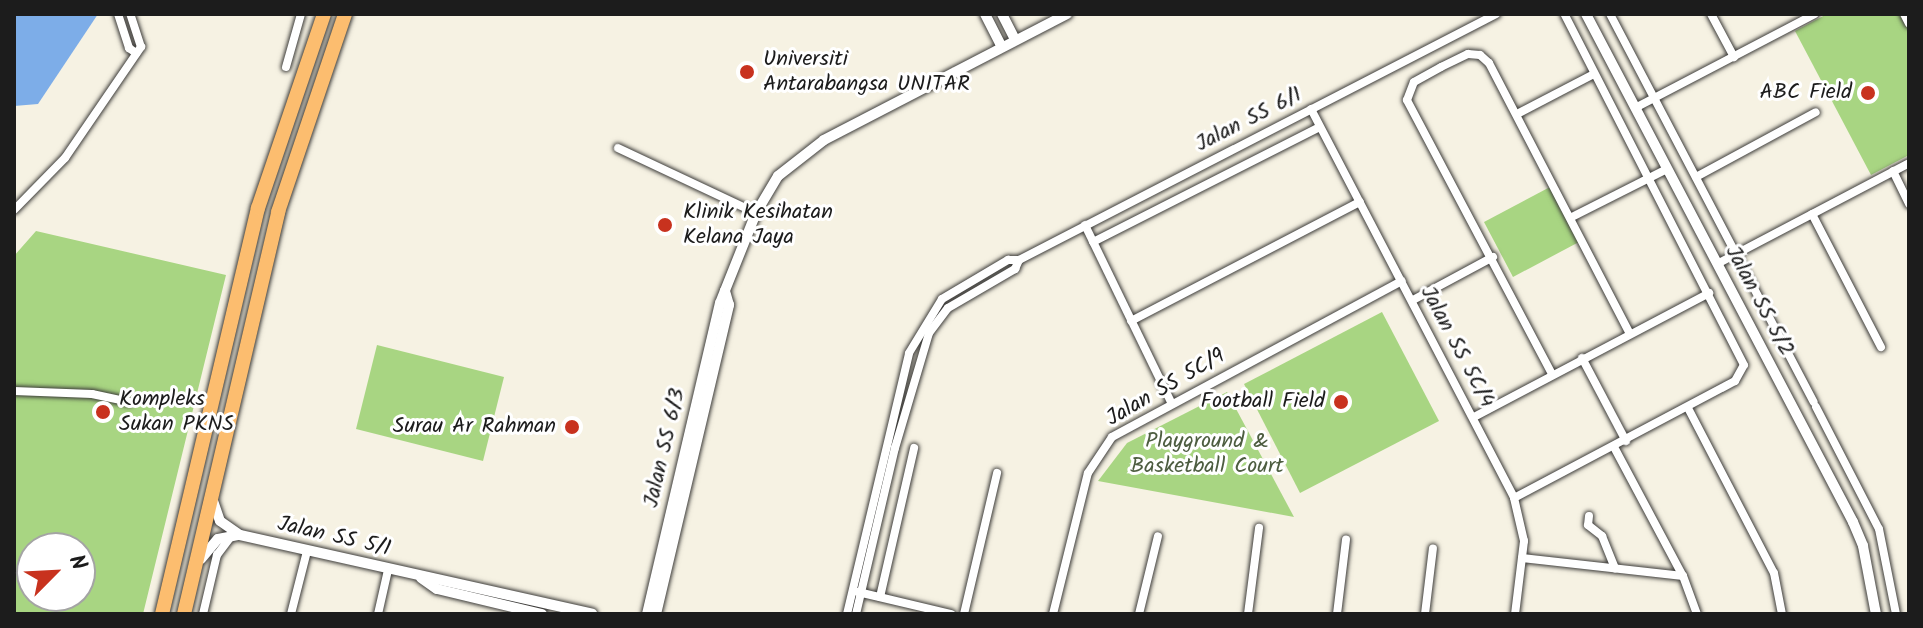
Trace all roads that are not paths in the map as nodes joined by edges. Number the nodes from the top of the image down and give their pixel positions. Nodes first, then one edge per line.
1 (118, 14) edge
2 (130, 14) edge
3 (301, 14) edge
4 (322, 14) edge
5 (345, 14) edge
6 (985, 14) edge
7 (1002, 14) edge
8 (1067, 14) edge
9 (1496, 14) edge
10 (1564, 14) edge
11 (1586, 14) edge
12 (1610, 14) edge
13 (1711, 14) edge
14 (1904, 14) edge
15 (1812, 15) edge
16 (1909, 24) edge
17 (1015, 40) junction
18 (1002, 47) junction
19 (136, 53) junction
20 (1734, 57) junction
21 (286, 67) dead end
22 (1594, 74) junction
23 (1655, 98) junction
24 (1635, 108) junction
25 (1311, 109) junction
26 (1816, 112) dead end
27 (1517, 114) junction
28 (1320, 127) junction
29 (618, 148) dead end
30 (1909, 163) edge
31 (1667, 169) junction
32 (1893, 171) junction
33 (1696, 177) junction
34 (1649, 180) junction
35 (1360, 202) junction
36 (1909, 204) edge
37 (14, 210) edge
38 (756, 213) junction
39 (1812, 214) junction
40 (1572, 217) junction
41 (1085, 225) junction
42 (1093, 242) junction
43 (1737, 253) junction
44 (1493, 257) junction
45 (1717, 264) junction
46 (1402, 281) junction
47 (1709, 293) junction
48 (1413, 300) junction
49 (1131, 321) junction
50 (1630, 334) junction
51 (1881, 347) dead end
52 (1582, 358) junction
53 (1552, 374) junction
54 (14, 391) edge
55 (129, 402) dead end
56 (1171, 402) junction
57 (1688, 408) junction
58 (1474, 417) junction
59 (1626, 441) junction
60 (1614, 447) junction
61 (914, 448) dead end
62 (997, 473) dead end
63 (212, 496) junction
64 (1514, 498) junction
65 (1589, 516) dead end
66 (1259, 528) dead end
67 (240, 535) junction
68 (1158, 536) dead end
69 (1346, 540) dead end
70 (1433, 548) dead end
71 (307, 551) junction
72 (1522, 558) junction
73 (196, 567) junction
74 (1615, 568) junction
75 (388, 570) junction
76 (1683, 576) junction
77 (419, 577) junction
78 (856, 592) junction
79 (880, 597) junction
80 (655, 599) junction
81 (162, 614) edge
82 (184, 614) edge
83 (203, 614) edge
84 (291, 614) edge
85 (378, 614) edge
86 (542, 614) edge
87 (592, 614) edge
88 (644, 614) edge
89 (659, 614) edge
90 (847, 614) edge
91 (856, 614) edge
92 (951, 614) edge
93 (964, 614) edge
94 (1053, 614) edge
95 (1139, 614) edge
96 (1248, 614) edge
97 (1337, 614) edge
98 (1425, 614) edge
99 (1515, 614) edge
100 (1697, 614) edge
101 (1782, 614) edge
102 (1876, 614) edge
103 (1896, 614) edge

1 - 19 street
2 - 19 street
3 - 21 street
4 - 81 highway
5 - 63 highway
6 - 18 street
7 - 17 street
8 - 17 street, Jalan SS 6/3
9 - 25 street, Jalan SS 6/1
10 - 22 street
11 - 24 street, Jalan SS 5/2
12 - 23 street
13 - 20 street
14 - 16 street
15 - 20 street
17 - 18 street, Jalan SS 6/3
18 - 38 street, Jalan SS 6/3
19 - 37 street
20 - 23 street
22 - 27 street
22 - 34 street
23 - 24 street
23 - 33 street
24 - 31 street, Jalan SS 5/2
25 - 28 street, Jalan SS 5C/4
25 - 41 street, Jalan SS 6/1
26 - 33 street
27 - 40 street
27 - 44 street
28 - 35 street, Jalan SS 5C/4
28 - 42 street
29 - 38 street
30 - 32 street
31 - 34 street
31 - 45 street, Jalan SS 5/2
32 - 36 street
32 - 39 street
33 - 43 street
34 - 40 street
34 - 47 street
35 - 46 street, Jalan SS 5C/4
35 - 49 street
38 - 80 street, Jalan SS 6/3
39 - 43 street
39 - 51 street
40 - 50 street
41 - 42 street
41 - 78 street, Jalan SS 6/1
42 - 49 street
43 - 45 street
43 - 103 street
44 - 48 street
44 - 53 street
45 - 102 street, Jalan SS 5/2
46 - 48 street, Jalan SS 5C/4
46 - 56 street, Jalan SS 5C/9
47 - 50 street
47 - 57 street
48 - 58 street, Jalan SS 5C/4
49 - 56 street
50 - 52 street
52 - 53 street
52 - 59 street
53 - 58 street
54 - 55 street
56 - 94 street, Jalan SS 5C/9
57 - 59 street
57 - 101 street
58 - 64 street, Jalan SS 5C/4
59 - 60 street
60 - 64 street
60 - 76 street
61 - 79 street
62 - 93 street
63 - 67 street
63 - 73 highway
64 - 72 street, Jalan SS 5C/4
65 - 74 street
66 - 96 street
67 - 71 street, Jalan SS 5/1
67 - 73 street
67 - 83 street
68 - 95 street
69 - 97 street
70 - 98 street
71 - 75 street, Jalan SS 5/1
71 - 84 street
72 - 74 street
72 - 99 street, Jalan SS 5C/4
73 - 82 highway
74 - 76 street
75 - 77 street, Jalan SS 5/1
75 - 85 street
76 - 100 street
77 - 86 street, Jalan SS 5/1
77 - 87 street, Jalan SS 5/1
78 - 79 street
78 - 90 street, Jalan SS 6/1
78 - 91 street, Jalan SS 6/1
79 - 92 street
80 - 88 street
80 - 89 street

